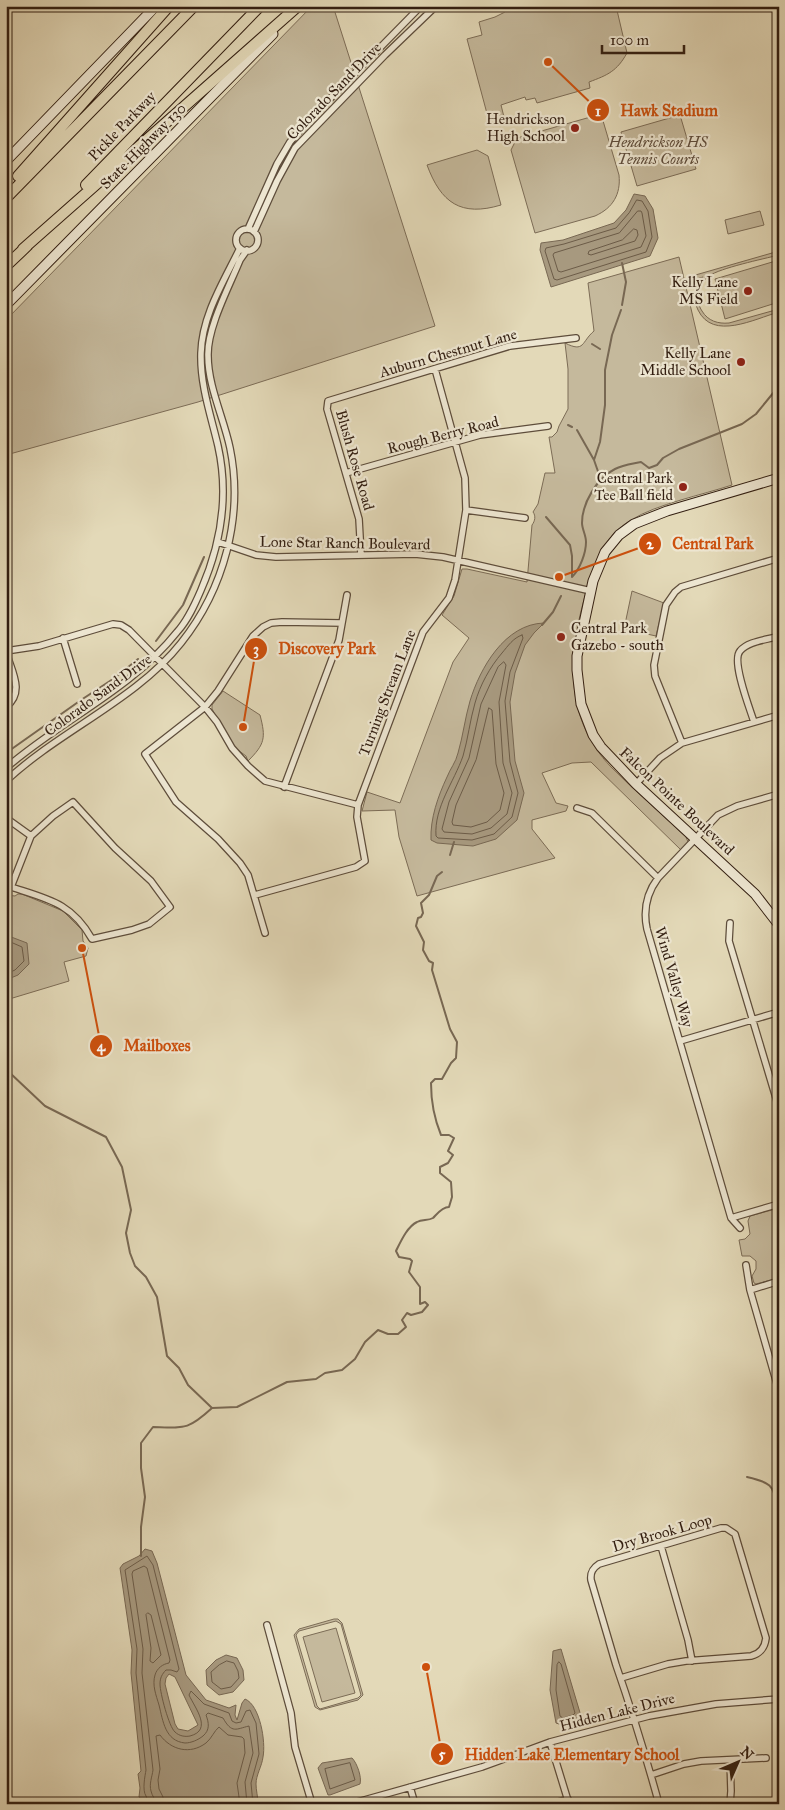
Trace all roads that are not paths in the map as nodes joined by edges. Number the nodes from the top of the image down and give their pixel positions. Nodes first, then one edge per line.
1 (156, 6) edge
2 (168, 6) edge
3 (194, 6) edge
4 (260, 6) edge
5 (299, 6) edge
6 (421, 6) edge
7 (436, 6) edge
8 (429, 10) edge
9 (6, 161) edge
10 (6, 190) edge
11 (6, 198) edge
12 (251, 231) junction
13 (240, 248) junction
14 (23, 249) junction
15 (247, 250) junction
16 (6, 266) edge
17 (6, 305) edge
18 (203, 337) junction
19 (210, 338) junction
20 (576, 338) dead end
21 (435, 369) junction
22 (328, 401) joint
23 (548, 426) dead end
24 (455, 442) junction
25 (346, 473) junction
26 (779, 478) edge
27 (466, 510) junction
28 (525, 518) dead end
29 (218, 542) junction
30 (229, 546) junction
31 (361, 555) junction
32 (779, 558) edge
33 (458, 560) junction
34 (591, 591) junction
35 (347, 595) dead end
36 (342, 623) junction
37 (779, 636) edge
38 (63, 638) junction
39 (6, 652) edge
40 (156, 657) junction
41 (162, 664) junction
42 (78, 684) dead end
43 (6, 707) edge
44 (205, 707) junction
45 (779, 715) edge
46 (754, 722) junction
47 (682, 744) junction
48 (6, 768) edge
49 (6, 781) edge
50 (636, 784) junction
51 (284, 787) junction
52 (779, 794) edge
53 (358, 806) junction
54 (577, 808) dead end
55 (6, 818) edge
56 (31, 836) junction
57 (695, 839) junction
58 (658, 878) junction
59 (255, 895) junction
60 (730, 923) dead end
61 (779, 925) edge
62 (265, 933) dead end
63 (779, 1012) edge
64 (753, 1021) junction
65 (680, 1041) junction
66 (776, 1091) edge
67 (778, 1106) edge
68 (779, 1204) edge
69 (731, 1218) junction
70 (740, 1228) dead end
71 (746, 1265) dead end
72 (779, 1281) edge
73 (750, 1290) junction
74 (779, 1391) edge
75 (661, 1546) junction
76 (266, 1624) dead end
77 (692, 1661) junction
78 (621, 1678) junction
79 (779, 1699) edge
80 (634, 1720) junction
81 (550, 1742) junction
82 (766, 1758) dead end
83 (730, 1760) junction
84 (651, 1775) junction
85 (410, 1787) junction
86 (569, 1801) edge
87 (312, 1804) edge
88 (350, 1804) edge
89 (416, 1804) edge
90 (551, 1804) edge
91 (659, 1804) edge
92 (730, 1804) edge

1 - 9 street
2 - 10 highway
3 - 11 highway
4 - 14 highway, Pickle Parkway
5 - 14 highway
5 - 17 street, State Highway 130
6 - 12 street, Colorado Sand Drive
7 - 8 street, Colorado Sand Drive
8 - 12 street, Colorado Sand Drive
12 - 13 street
12 - 15 street
13 - 15 street
13 - 18 street, Colorado Sand Drive
14 - 16 highway, Pickle Parkway
15 - 19 street, Colorado Sand Drive
18 - 19 street
18 - 29 street, Colorado Sand Drive
19 - 30 street, Colorado Sand Drive
20 - 21 street, Auburn Chestnut Lane
21 - 22 street, Auburn Chestnut Lane
21 - 24 street, Turning Stream Lane
22 - 25 street, Blush Rose Road
23 - 24 street, Rough Berry Road
24 - 25 street, Rough Berry Road
24 - 27 street, Turning Stream Lane
25 - 31 street, Blush Rose Road
26 - 34 street, Falcon Pointe Boulevard
27 - 28 street
27 - 33 street, Turning Stream Lane
29 - 30 street, Lone Star Ranch Boulevard
29 - 40 street, Colorado Sand Drive
30 - 31 street, Lone Star Ranch Boulevard
30 - 41 street, Colorado Sand Drive
31 - 33 street, Lone Star Ranch Boulevard
32 - 47 street
33 - 34 street, Lone Star Ranch Boulevard
33 - 53 street, Turning Stream Lane
34 - 50 street, Falcon Pointe Boulevard
35 - 36 street
36 - 44 street
36 - 51 street
37 - 46 street
38 - 39 street
38 - 40 street
38 - 42 street
39 - 43 street
40 - 41 street
40 - 48 street, Colorado Sand Drive
41 - 44 street
41 - 49 street, Colorado Sand Drive
44 - 51 street
44 - 59 street
45 - 46 street
46 - 47 street
47 - 50 street
50 - 57 street, Falcon Pointe Boulevard
51 - 53 street
52 - 57 street, Wind Valley Way
53 - 59 street, Turning Stream Lane
54 - 58 street
55 - 56 street
56 - 56 street
57 - 58 street, Wind Valley Way
57 - 61 street, Falcon Pointe Boulevard
58 - 65 street, Wind Valley Way
59 - 62 street
60 - 64 street
63 - 64 street
64 - 65 street
64 - 66 street
65 - 69 street, Wind Valley Way
66 - 67 street
68 - 69 street
69 - 70 street, Wind Valley Way
71 - 73 street
72 - 73 street
73 - 74 street
75 - 77 street
75 - 77 street, Dry Brook Loop
75 - 78 street, Dry Brook Loop
76 - 87 street
77 - 78 street, Dry Brook Loop
78 - 80 street, Dry Brook Loop
79 - 80 street, Hidden Lake Drive
80 - 81 street, Hidden Lake Drive
80 - 84 street, Dry Brook Loop
81 - 85 street, Hidden Lake Drive
81 - 86 street
82 - 83 street
83 - 84 street
83 - 92 street
84 - 91 street, Dry Brook Loop
85 - 88 street, Hidden Lake Drive
85 - 89 street
86 - 90 street

